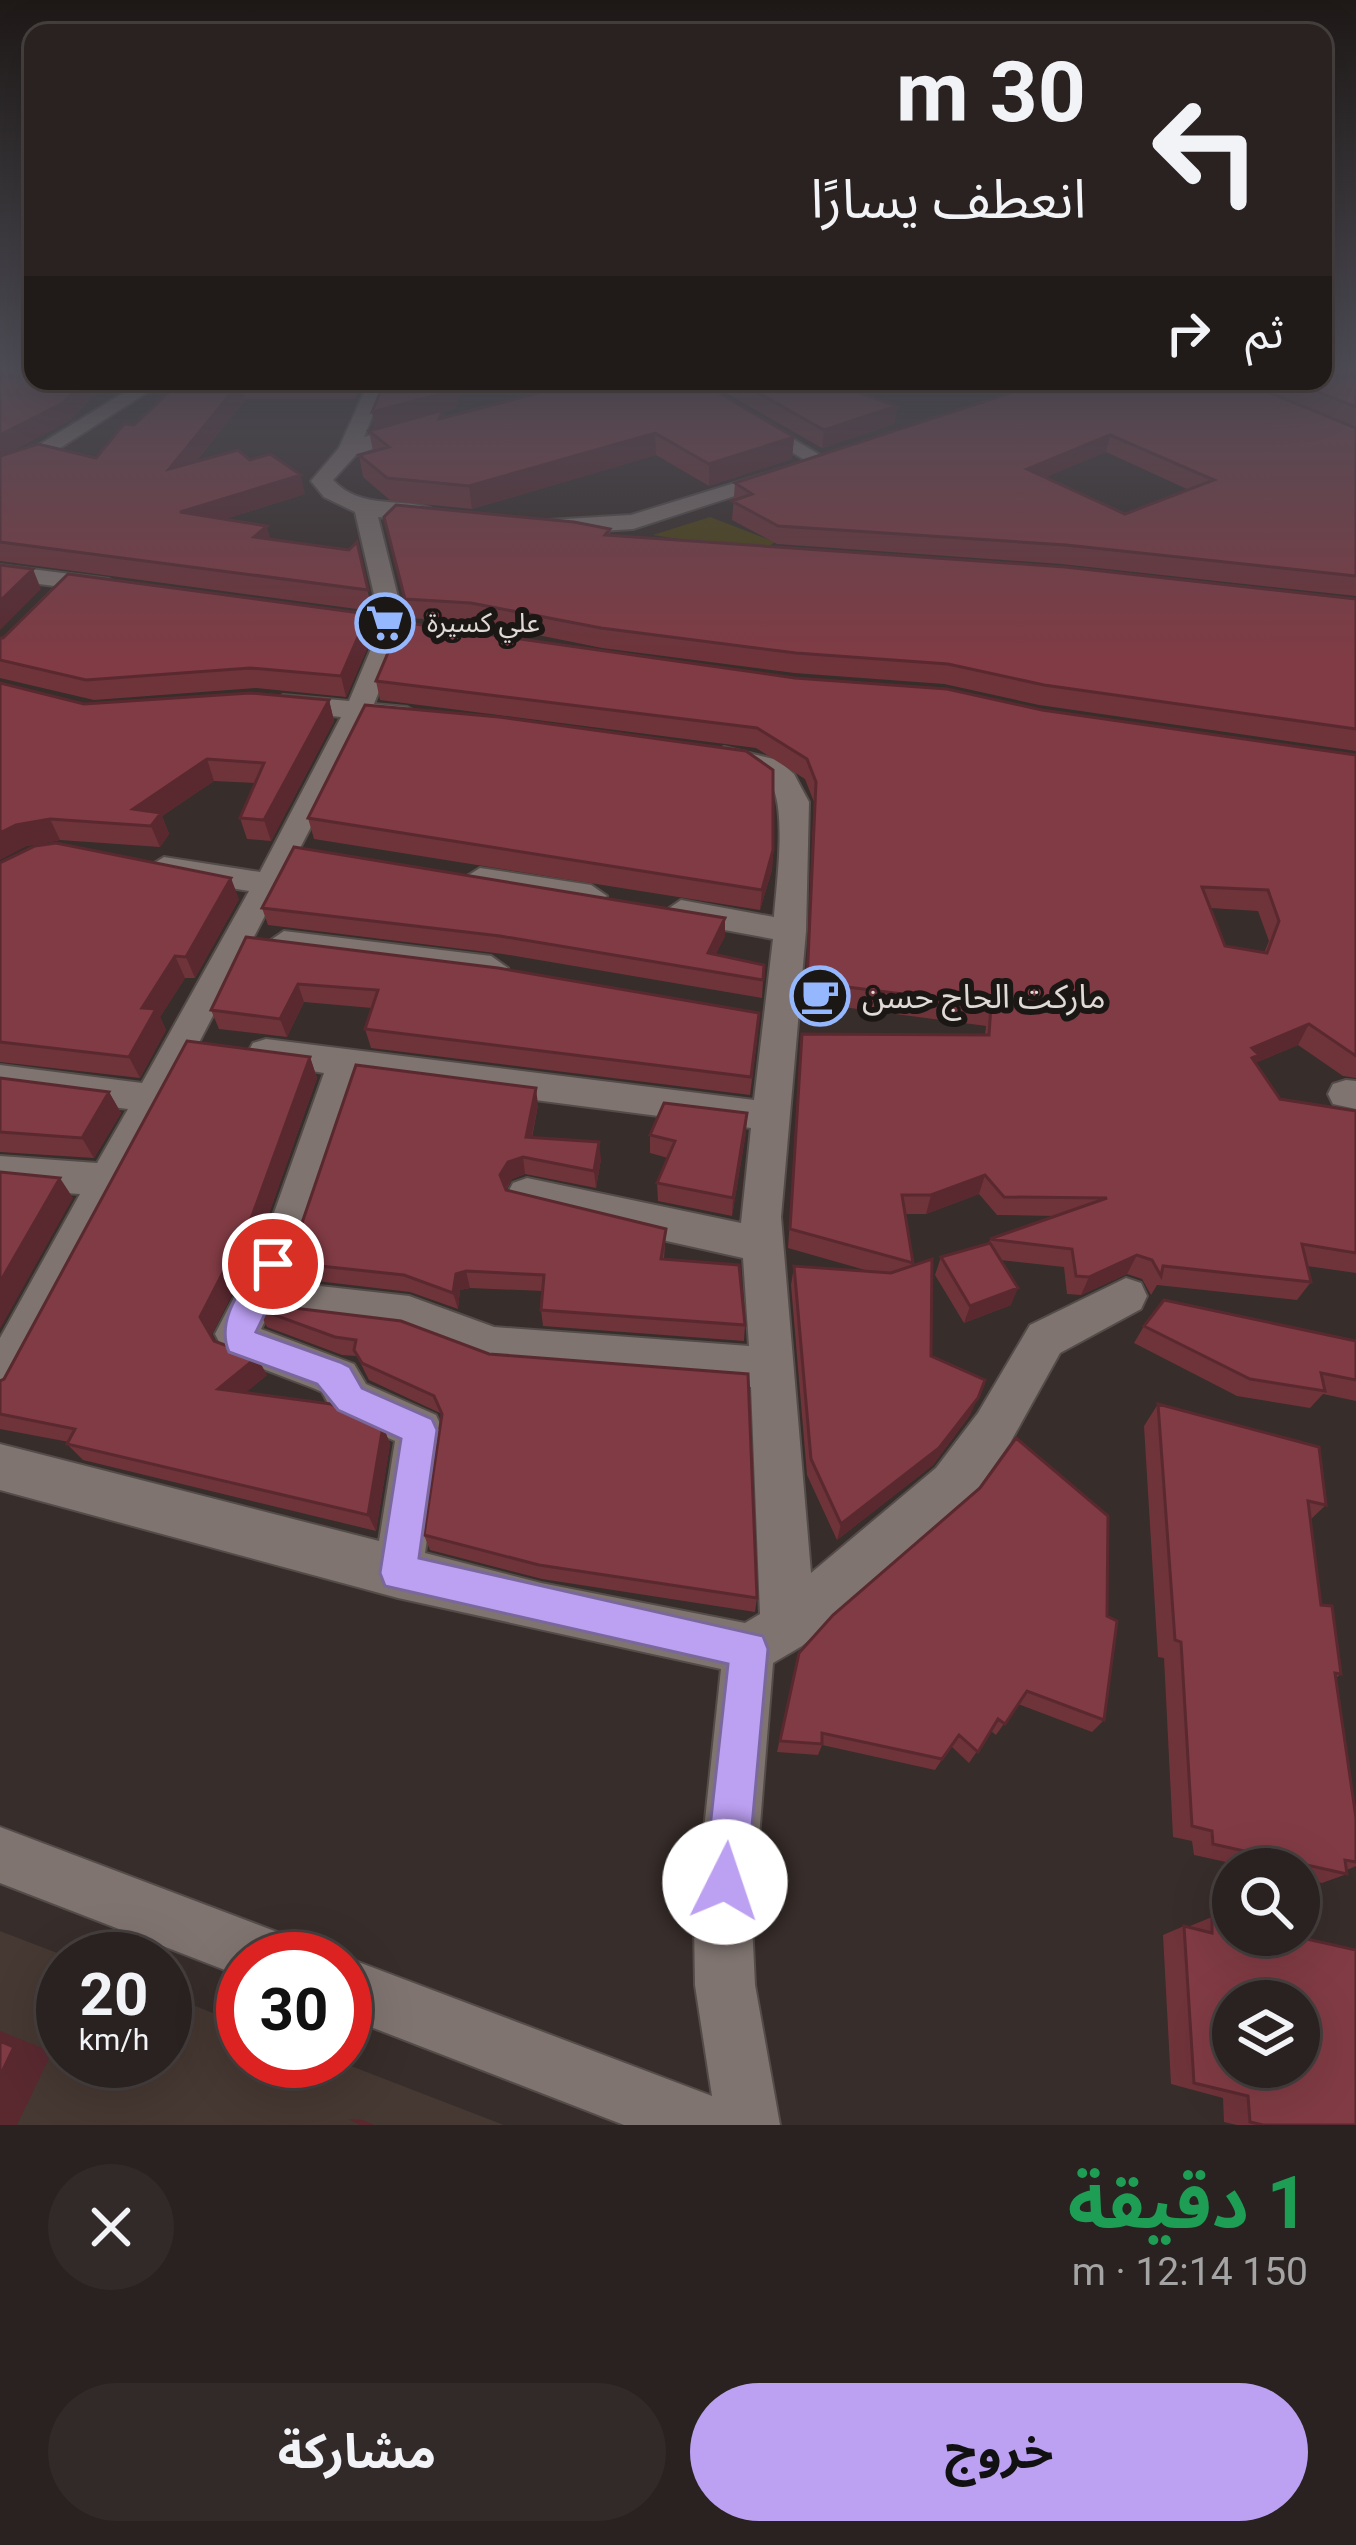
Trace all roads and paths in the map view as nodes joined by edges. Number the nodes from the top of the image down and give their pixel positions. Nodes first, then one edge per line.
1 (330, 465) edge
2 (810, 465) edge
3 (365, 509) junction
4 (456, 518) edge
5 (524, 524) edge
6 (569, 530) junction
7 (644, 541) edge
8 (0, 572) edge
9 (70, 580) junction
10 (134, 590) edge
11 (46, 606) edge
12 (256, 701) edge
13 (359, 710) junction
14 (454, 719) edge
15 (690, 750) edge
16 (286, 849) junction
17 (330, 856) edge
18 (128, 861) edge
19 (440, 872) edge
20 (268, 883) junction
21 (613, 899) edge
22 (655, 907) edge
23 (790, 931) junction
24 (238, 938) junction
25 (525, 974) edge
26 (182, 1042) junction
27 (346, 1061) junction
28 (0, 1078) edge
29 (152, 1098) junction
30 (768, 1116) junction
31 (0, 1172) edge
32 (108, 1180) junction
33 (527, 1194) edge
34 (762, 1245) junction
35 (1126, 1296) dead end
36 (254, 1297) junction
37 (770, 1368) junction
38 (0, 1381) edge
39 (0, 1467) edge
40 (398, 1573) junction
41 (767, 1639) junction
42 (0, 1855) edge
43 (216, 1938) edge
44 (372, 1997) edge
45 (705, 2125) edge
46 (748, 2125) edge

1 - 3 street
2 - 6 street
3 - 4 street
3 - 13 street
5 - 6 street
6 - 7 street
8 - 9 street
9 - 10 street
9 - 11 street
12 - 13 street
13 - 14 street
13 - 16 street
15 - 23 street
16 - 17 street
16 - 20 street
18 - 20 street
19 - 21 street
20 - 24 street
22 - 23 street
23 - 30 street
24 - 25 street
24 - 26 street
26 - 27 street
26 - 29 street
27 - 30 street
27 - 36 street
28 - 29 street
29 - 32 street
30 - 34 street
31 - 32 street
32 - 38 street
33 - 34 street
34 - 37 street
35 - 41 street
36 - 37 street
36 - 40 street
37 - 41 street
39 - 40 street
40 - 41 street
41 - 46 street
42 - 43 street
44 - 45 street

